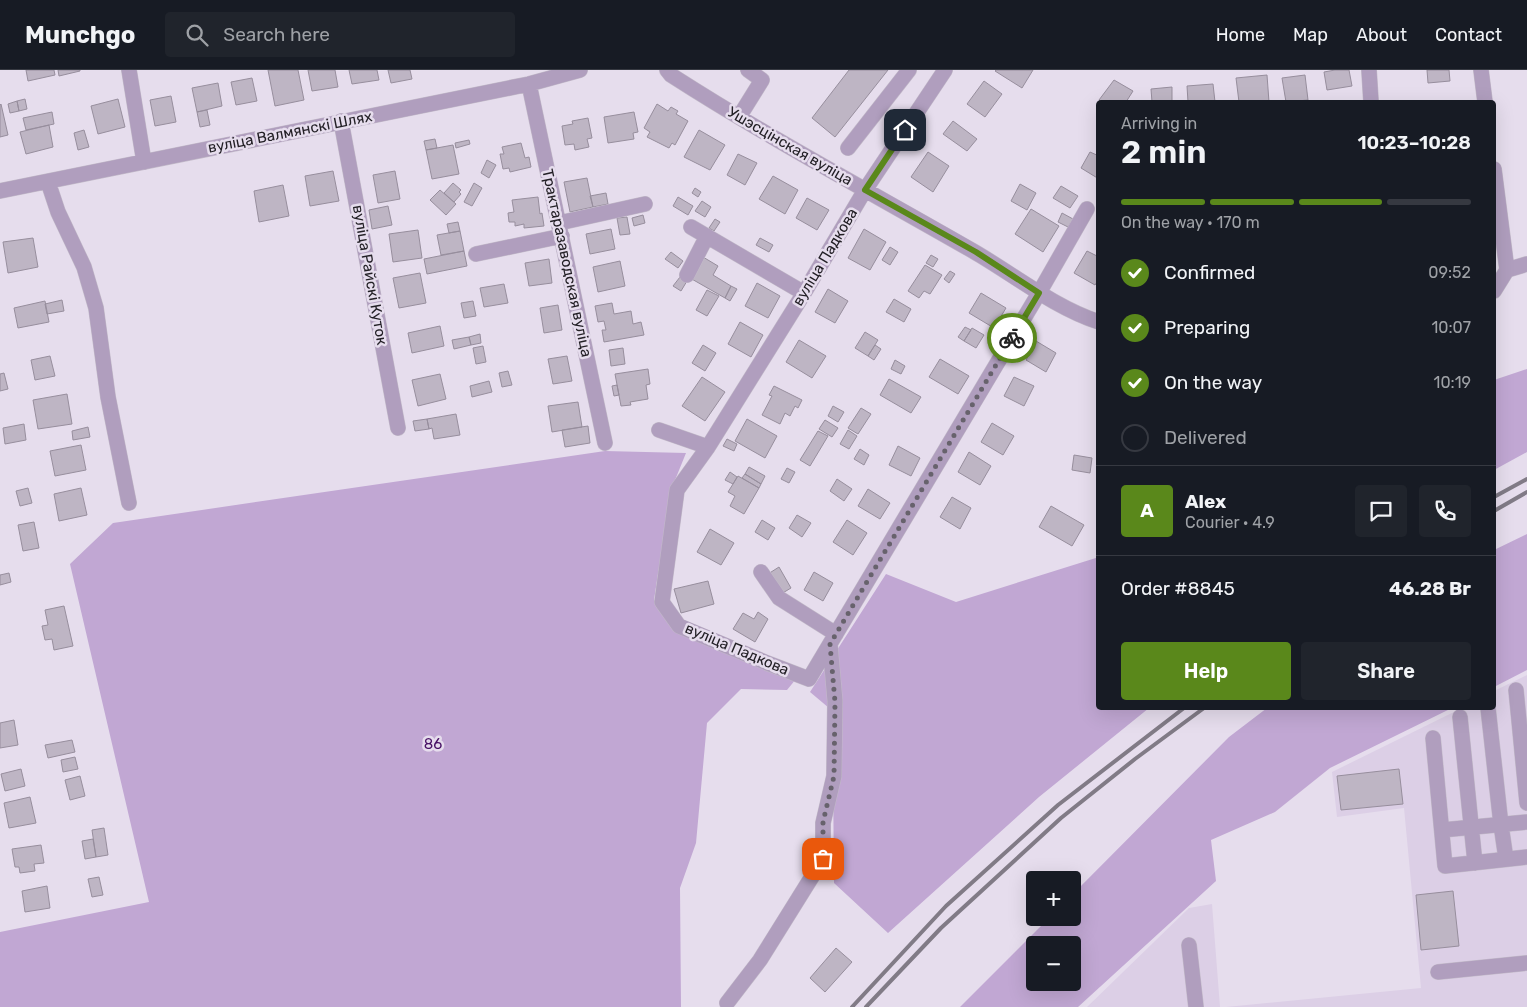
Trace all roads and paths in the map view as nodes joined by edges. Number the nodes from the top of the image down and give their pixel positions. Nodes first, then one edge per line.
1 (129, 70) edge
2 (580, 70) edge
3 (667, 70) edge
4 (748, 70) edge
5 (910, 70) edge
6 (945, 70) edge
7 (1369, 70) edge
8 (1481, 70) edge
9 (529, 84) junction
10 (1372, 100) edge
11 (1485, 100) edge
12 (739, 117) junction
13 (342, 122) junction
14 (848, 148) dead end
15 (144, 162) junction
16 (48, 182) junction
17 (1496, 185) edge
18 (865, 190) junction
19 (0, 191) edge
20 (645, 204) dead end
21 (1087, 209) dead end
22 (691, 227) dead end
23 (560, 230) junction
24 (708, 236) junction
25 (476, 254) dead end
26 (1527, 264) edge
27 (1506, 270) junction
28 (687, 275) dead end
29 (1496, 288) edge
30 (804, 292) junction
31 (1039, 293) junction
32 (1096, 321) edge
33 (398, 428) dead end
34 (659, 430) dead end
35 (605, 443) dead end
36 (708, 447) junction
37 (129, 503) dead end
38 (761, 572) dead end
39 (833, 639) junction
40 (1516, 690) dead end
41 (1488, 710) edge
42 (1460, 717) dead end
43 (1433, 738) dead end
44 (1527, 803) edge
45 (1527, 822) edge
46 (1501, 825) junction
47 (1472, 827) junction
48 (1442, 830) junction
49 (1527, 857) edge
50 (1506, 859) junction
51 (1475, 863) junction
52 (1189, 944) dead end
53 (1527, 963) edge
54 (1438, 972) dead end
55 (727, 1004) dead end
56 (1196, 1007) edge

1 - 15 street
2 - 9 street, вуліца Валмянскі Шлях
3 - 12 street, Ушэсцінская вуліца
4 - 12 street
5 - 14 street
6 - 18 street, вуліца Падкова
7 - 10 street
8 - 11 street
9 - 13 street, вуліца Валмянскі Шлях
9 - 23 street, Трактаразаводская вуліца
12 - 18 street, Ушэсцінская вуліца
13 - 15 street, вуліца Валмянскі Шлях
13 - 33 street, вуліца Райскі Куток
15 - 16 street, вуліца Валмянскі Шлях
16 - 19 street, вуліца Валмянскі Шлях
16 - 37 street
17 - 27 street
18 - 30 street, вуліца Падкова
18 - 31 street, Ушэсцінская вуліца
20 - 23 street
21 - 31 street, вуліца Падкова
22 - 24 street
23 - 25 street
23 - 35 street, Трактаразаводская вуліца
24 - 28 street
24 - 30 street
26 - 27 street
27 - 29 street
30 - 36 street, вуліца Падкова
31 - 32 street, Ушэсцінская вуліца
31 - 39 street, вуліца Падкова
34 - 36 street
36 - 39 street, вуліца Падкова
38 - 39 street
39 - 55 street
40 - 44 street
41 - 46 street
42 - 47 street
43 - 48 street
45 - 46 street
46 - 47 street
46 - 50 street
47 - 48 street
47 - 51 street
48 - 51 street
49 - 50 street
50 - 51 street
52 - 56 street
53 - 54 street

